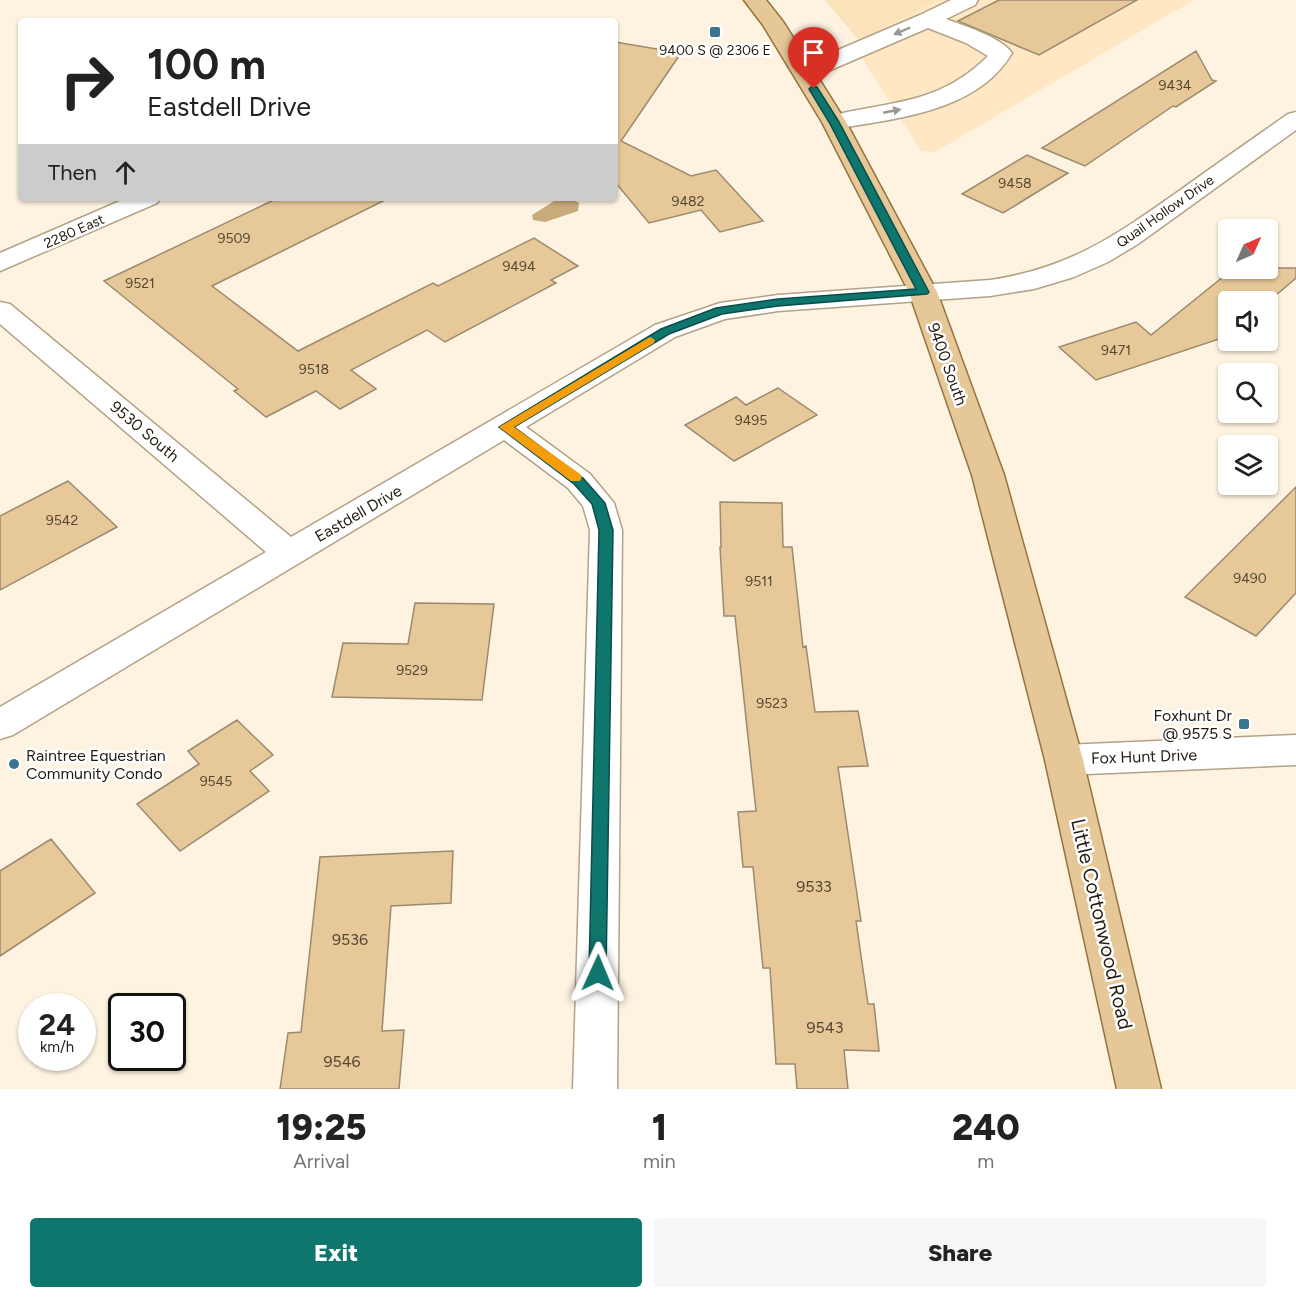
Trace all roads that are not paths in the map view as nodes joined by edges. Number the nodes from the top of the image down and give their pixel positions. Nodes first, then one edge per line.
1 (755, 0) edge
2 (968, 0) edge
3 (928, 20) junction
4 (804, 73) junction
5 (1296, 119) edge
6 (834, 122) junction
7 (141, 201) edge
8 (0, 263) edge
9 (923, 292) junction
10 (0, 309) edge
11 (506, 427) junction
12 (289, 553) junction
13 (0, 725) edge
14 (1296, 750) edge
15 (1064, 760) junction
16 (596, 1089) edge
17 (1139, 1089) edge

1 - 4 main road, 9400 South
2 - 3 street
3 -> 4 street
6 -> 3 street
4 - 6 main road, 9400 South
5 - 9 street, Quail Hollow Drive
6 - 9 main road, 9400 South
7 - 8 street, 2280 East
9 - 11 street, Eastdell Drive
9 - 15 main road, 9400 South
10 - 12 street, 9530 South
11 - 12 street, Eastdell Drive
11 - 16 street
12 - 13 street, Eastdell Drive
14 - 15 street, Fox Hunt Drive
15 - 17 main road, Little Cottonwood Road

